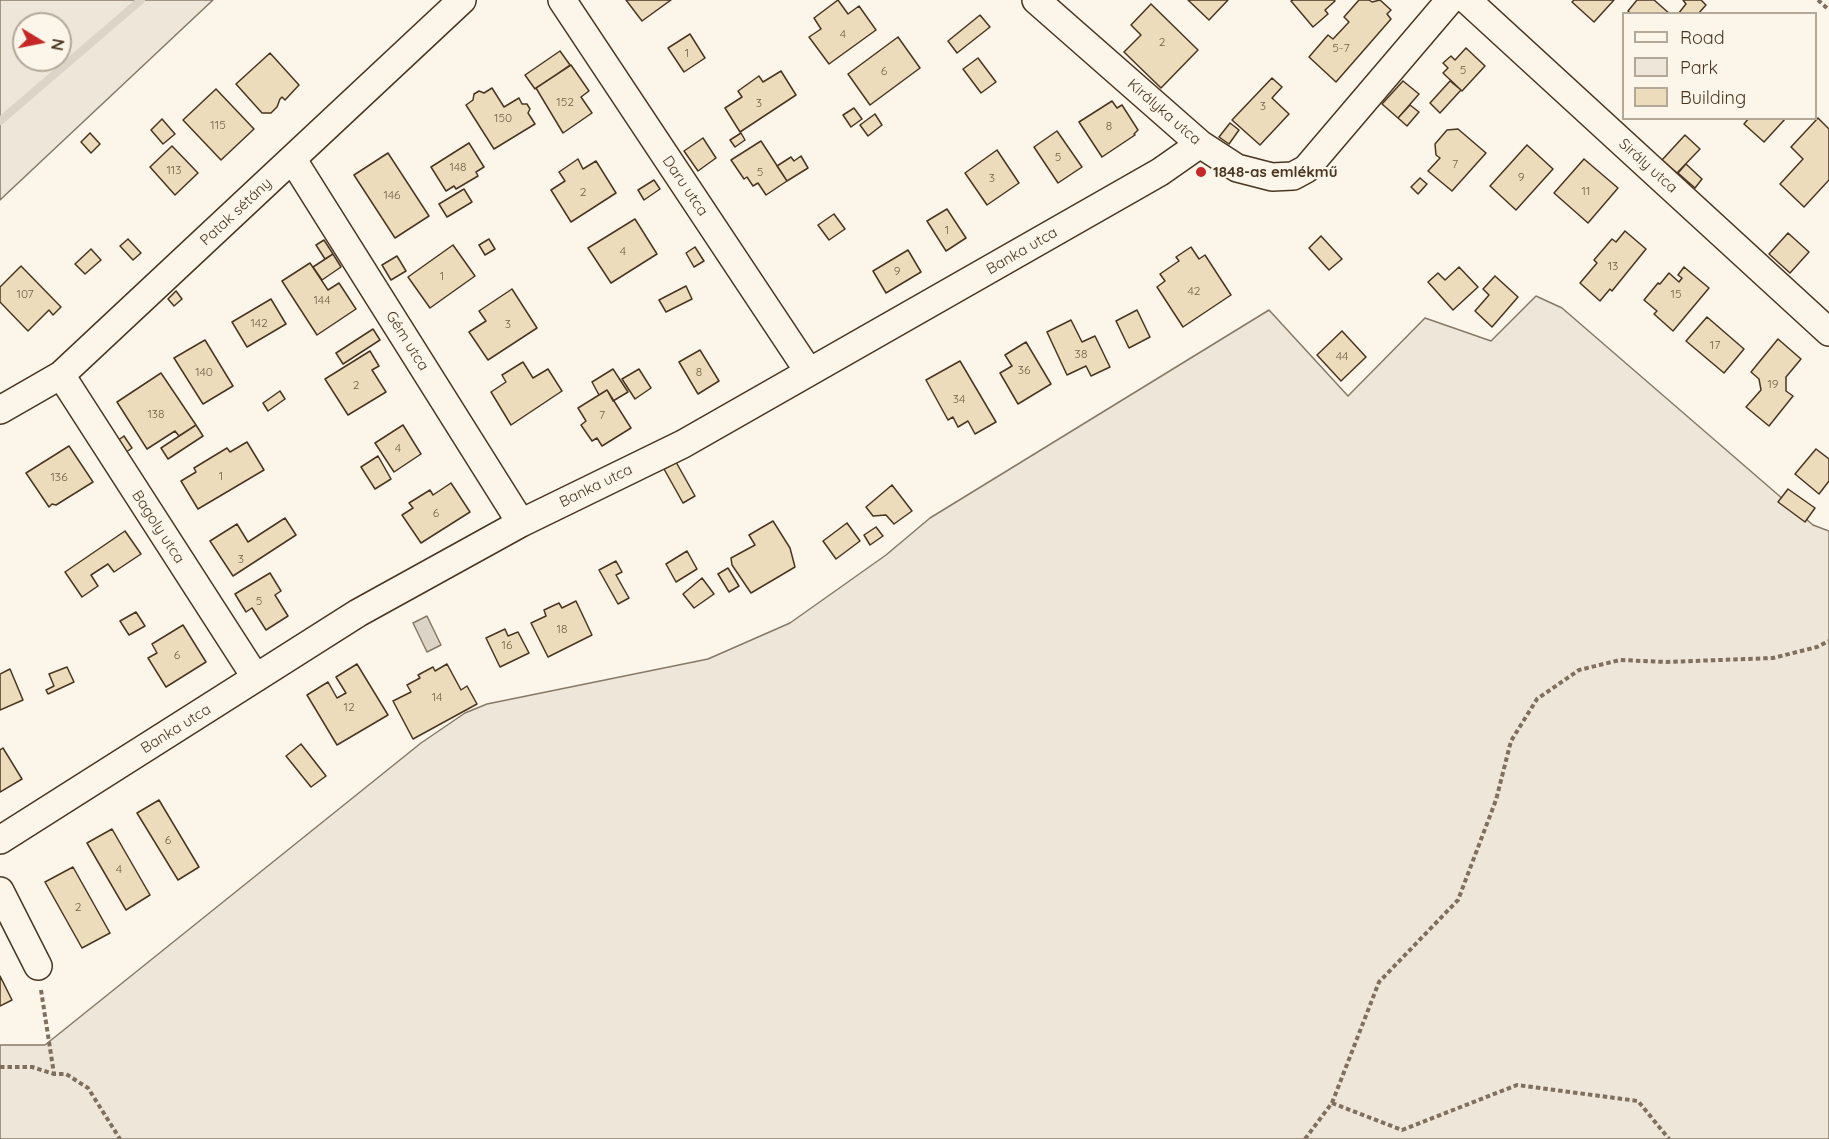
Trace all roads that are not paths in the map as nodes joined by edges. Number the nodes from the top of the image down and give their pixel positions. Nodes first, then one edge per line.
1 (462, 0) edge
2 (562, 0) edge
3 (1036, 0) edge
4 (1450, 0) edge
5 (1467, 0) edge
6 (1200, 144) junction
7 (292, 160) junction
8 (1829, 332) edge
9 (808, 372) junction
10 (61, 375) junction
11 (0, 410) edge
12 (521, 523) junction
13 (256, 678) junction
14 (0, 840) edge
15 (0, 891) edge
16 (38, 966) road end

1 - 7 street, Patak sétány
2 - 9 street, Daru utca
3 - 6 street, Királyka utca
4 - 6 street, Királyka utca
5 - 8 street, Sirály utca
6 - 9 street, Banka utca
7 - 10 street, Patak sétány
7 - 12 street, Gém utca
9 - 12 street, Banka utca
10 - 11 street, Patak sétány
10 - 13 street, Bagoly utca
12 - 13 street, Banka utca
13 - 14 street, Banka utca
15 - 16 street

